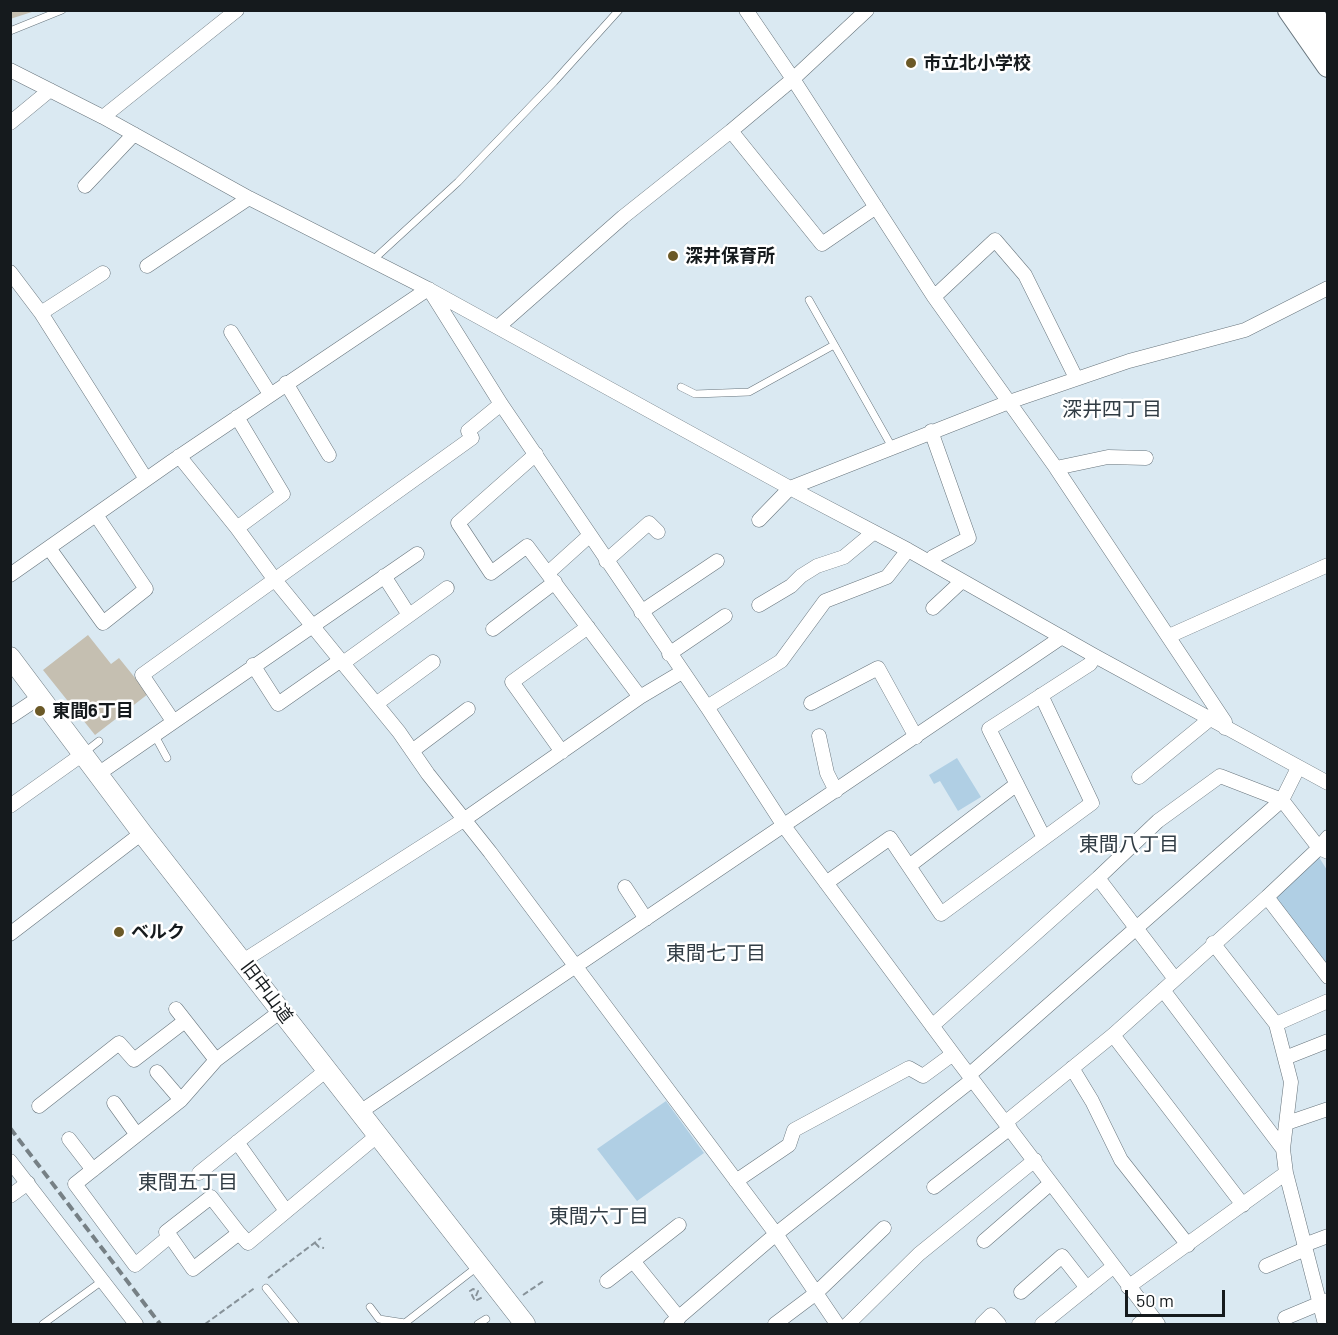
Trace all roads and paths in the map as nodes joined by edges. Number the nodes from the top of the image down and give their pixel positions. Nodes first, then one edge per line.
1 (62, 10) edge
2 (237, 10) edge
3 (620, 10) edge
4 (746, 10) edge
5 (867, 10) edge
6 (1289, 10) edge
7 (1310, 10) edge
8 (10, 31) edge
9 (1328, 36) edge
10 (1328, 66) edge
11 (10, 70) edge
12 (793, 79) junction
13 (50, 90) junction
14 (103, 117) junction
15 (10, 123) edge
16 (731, 131) junction
17 (134, 134) junction
18 (85, 186) dead end
19 (249, 198) junction
20 (876, 207) junction
21 (372, 261) junction
22 (147, 266) dead end
23 (10, 272) edge
24 (103, 273) dead end
25 (1328, 288) edge
26 (428, 289) junction
27 (934, 297) junction
28 (809, 300) dead end
29 (41, 313) junction
30 (498, 327) junction
31 (231, 332) dead end
32 (834, 345) junction
33 (1076, 378) junction
34 (286, 383) junction
35 (681, 387) dead end
36 (270, 394) junction
37 (1009, 402) junction
38 (501, 404) junction
39 (237, 417) junction
40 (931, 431) junction
41 (892, 447) junction
42 (536, 454) junction
43 (329, 455) dead end
44 (179, 456) junction
45 (1146, 458) dead end
46 (1056, 468) junction
47 (146, 479) junction
48 (790, 488) junction
49 (96, 515) junction
50 (759, 520) dead end
51 (237, 528) junction
52 (658, 532) dead end
53 (874, 532) junction
54 (589, 536) junction
55 (49, 548) junction
56 (908, 550) junction
57 (417, 554) dead end
58 (606, 561) junction
59 (717, 561) dead end
60 (930, 562) junction
61 (1328, 565) edge
62 (10, 575) edge
63 (384, 576) junction
64 (551, 578) junction
65 (275, 580) junction
66 (962, 580) junction
67 (447, 588) dead end
68 (759, 605) dead end
69 (933, 608) dead end
70 (641, 612) junction
71 (409, 615) junction
72 (725, 616) dead end
73 (312, 624) junction
74 (588, 627) junction
75 (494, 629) dead end
76 (1169, 636) junction
77 (1062, 637) junction
78 (669, 654) junction
79 (1095, 656) junction
80 (10, 657) edge
81 (342, 662) junction
82 (433, 662) dead end
83 (253, 665) junction
84 (682, 672) junction
85 (1041, 695) junction
86 (40, 697) junction
87 (640, 697) junction
88 (811, 703) dead end
89 (376, 704) junction
90 (707, 707) junction
91 (468, 709) dead end
92 (10, 717) edge
93 (1210, 719) junction
94 (173, 721) junction
95 (1225, 728) junction
96 (154, 734) junction
97 (819, 736) dead end
98 (916, 737) junction
99 (99, 741) dead end
100 (412, 751) junction
101 (562, 752) junction
102 (83, 754) junction
103 (167, 758) dead end
104 (1298, 768) junction
105 (98, 774) junction
106 (1139, 777) dead end
107 (1328, 783) edge
108 (1017, 784) junction
109 (836, 790) junction
110 (1282, 800) junction
111 (10, 806) edge
112 (465, 819) junction
113 (784, 826) junction
114 (142, 833) junction
115 (1328, 837) edge
116 (1044, 838) junction
117 (1323, 850) edge
118 (909, 866) junction
119 (1098, 878) junction
120 (826, 883) junction
121 (625, 886) dead end
122 (1267, 897) junction
123 (646, 919) junction
124 (1136, 928) junction
125 (10, 934) edge
126 (1213, 943) junction
127 (243, 961) junction
128 (576, 966) junction
129 (1328, 977) edge
130 (1175, 978) junction
131 (1162, 990) junction
132 (1328, 1001) edge
133 (176, 1010) dead end
134 (281, 1011) junction
135 (185, 1021) junction
136 (1275, 1024) junction
137 (932, 1026) junction
138 (1113, 1035) junction
139 (1328, 1041) edge
140 (953, 1054) junction
141 (1285, 1058) junction
142 (216, 1060) junction
143 (1072, 1068) junction
144 (328, 1069) junction
145 (157, 1072) dead end
146 (970, 1077) junction
147 (181, 1100) junction
148 (114, 1103) dead end
149 (39, 1106) dead end
150 (1327, 1110) edge
151 (360, 1112) junction
152 (1287, 1123) junction
153 (1008, 1125) junction
154 (137, 1135) junction
155 (378, 1135) junction
156 (69, 1139) dead end
157 (237, 1142) junction
158 (1283, 1149) junction
159 (1035, 1160) junction
160 (10, 1161) edge
161 (93, 1170) junction
162 (199, 1173) dead end
163 (1286, 1173) junction
164 (736, 1181) junction
165 (28, 1183) junction
166 (1051, 1183) junction
167 (934, 1187) dead end
168 (10, 1196) edge
169 (1243, 1205) junction
170 (286, 1211) junction
171 (679, 1225) dead end
172 (884, 1228) dead end
173 (239, 1233) junction
174 (776, 1234) junction
175 (170, 1236) junction
176 (1328, 1236) edge
177 (984, 1241) dead end
178 (315, 1243) dead end
179 (1188, 1245) junction
180 (1305, 1247) junction
181 (324, 1248) dead end
182 (633, 1261) junction
183 (479, 1265) junction
184 (1114, 1266) junction
185 (1266, 1266) dead end
186 (545, 1280) dead end
187 (102, 1281) junction
188 (607, 1281) dead end
189 (1128, 1287) junction
190 (266, 1288) dead end
191 (1087, 1288) junction
192 (1021, 1292) dead end
193 (815, 1294) junction
194 (477, 1296) dead end
195 (483, 1297) dead end
196 (520, 1297) dead end
197 (1324, 1302) edge
198 (370, 1307) dead end
199 (1285, 1318) dead end
200 (486, 1319) dead end
201 (1154, 1320) edge
202 (675, 1321) edge
203 (385, 1322) edge
204 (410, 1323) edge
205 (43, 1324) edge
206 (136, 1324) edge
207 (296, 1324) edge
208 (478, 1324) edge
209 (525, 1324) edge
210 (775, 1324) edge
211 (837, 1324) edge
212 (848, 1324) edge
213 (982, 1324) edge
214 (999, 1324) edge
215 (1042, 1324) edge
216 (1139, 1324) edge
217 (1325, 1324) edge

1 - 8 lane
2 - 14 street
3 - 21 lane
4 - 12 street
5 - 12 street
6 - 10 highway
7 - 9 highway
11 - 13 street
12 - 16 street
12 - 20 street
13 - 14 street
13 - 15 street
14 - 17 street
16 - 20 street
16 - 30 street
17 - 18 street
17 - 19 street
19 - 21 street
19 - 22 street
20 - 27 street
21 - 26 street
23 - 29 street
24 - 29 street
25 - 33 street
26 - 30 street
26 - 34 street
26 - 38 street
27 - 33 street
27 - 37 street
28 - 32 lane
29 - 47 street
30 - 48 street
31 - 36 street
32 - 35 lane
32 - 41 lane
33 - 37 street
34 - 36 street
34 - 43 street
36 - 39 street
37 - 40 street
37 - 46 street
38 - 42 street
38 - 65 street
39 - 44 street
39 - 51 street
40 - 41 street
40 - 60 street
41 - 48 street
42 - 54 street
42 - 64 street
44 - 47 street
44 - 51 street
45 - 46 street
46 - 76 street
47 - 49 street
48 - 50 street
48 - 53 street
49 - 55 street
49 - 55 street
51 - 65 street
52 - 58 street
53 - 56 street
53 - 68 street
54 - 58 street
54 - 64 street
55 - 62 street
56 - 60 street
56 - 90 street
57 - 63 street
58 - 70 street
59 - 70 street
60 - 66 street
61 - 76 street
63 - 71 street
63 - 73 street
64 - 74 street
64 - 75 street
65 - 73 street
65 - 94 street
66 - 69 street
66 - 77 street
67 - 71 street
70 - 78 street
71 - 81 street
72 - 78 street
73 - 81 street
73 - 83 street
74 - 87 street
74 - 101 street
76 - 95 street
77 - 79 street
77 - 98 street
78 - 84 street
79 - 85 street
79 - 93 street
80 - 86 main road, 旧中山道
81 - 83 street
81 - 89 street
82 - 89 street
83 - 94 street
84 - 87 street
84 - 90 street
85 - 108 street
85 - 116 street
86 - 92 street
86 - 102 main road, 旧中山道
87 - 101 street
88 - 98 street
89 - 100 street
90 - 113 street
91 - 100 street
93 - 95 street
93 - 106 street
94 - 96 street
95 - 104 street
96 - 103 lane
96 - 105 street
97 - 109 street
98 - 109 street
99 - 102 lane
100 - 112 street
101 - 112 street
102 - 105 main road, 旧中山道
102 - 111 street
104 - 107 street
104 - 110 street
105 - 114 main road, 旧中山道
108 - 116 street
108 - 118 street
109 - 113 street
110 - 117 street
110 - 119 street
110 - 124 street
112 - 127 street
112 - 128 street
113 - 120 street
113 - 123 street
114 - 125 street
114 - 127 main road, 旧中山道
115 - 117 street
116 - 118 street
117 - 122 street
118 - 120 street
119 - 124 street
119 - 137 street
120 - 137 street
121 - 123 street
122 - 126 street
122 - 129 street
123 - 128 street
124 - 130 street
124 - 146 street
126 - 130 street
126 - 136 street
127 - 134 main road, 旧中山道
128 - 151 street
128 - 164 street
130 - 131 street
131 - 138 street
131 - 158 street
132 - 136 street
133 - 135 street
134 - 142 street
134 - 144 main road, 旧中山道
135 - 142 street
135 - 149 street
136 - 141 street
137 - 140 street
138 - 143 street
138 - 169 street
139 - 141 street
140 - 146 street
140 - 164 street
141 - 152 street
142 - 147 street
143 - 153 street
143 - 179 street
144 - 151 main road, 旧中山道
144 - 157 street
145 - 147 street
146 - 153 street
146 - 174 street
147 - 154 street
148 - 154 street
150 - 152 street
151 - 155 main road, 旧中山道
152 - 158 street
153 - 159 street
153 - 167 street
154 - 161 street
155 - 170 street
155 - 183 main road, 旧中山道
156 - 161 street
157 - 162 street
157 - 170 street
158 - 163 street
159 - 166 street
159 - 212 street
160 - 165 street
161 - 175 street
163 - 169 street
163 - 180 street
164 - 174 street
165 - 168 street
165 - 187 street
166 - 177 street
166 - 184 street
169 - 179 street
170 - 173 street
171 - 182 street
172 - 193 street
173 - 175 street
173 - 175 street
174 - 193 street
174 - 202 street
176 - 180 street
178 - 181 path
179 - 189 street
180 - 185 street
180 - 197 street
182 - 188 street
182 - 202 street
183 - 204 lane
183 - 209 main road, 旧中山道
184 - 189 street
184 - 191 street
186 - 196 path
187 - 205 lane
187 - 206 street
189 - 201 street
190 - 207 lane
191 - 192 street
191 - 215 street
193 - 210 street
193 - 211 street
194 - 195 path
197 - 199 street
197 - 217 street
198 - 203 lane
200 - 208 lane
201 - 216 street
203 - 204 lane
213 - 214 street

